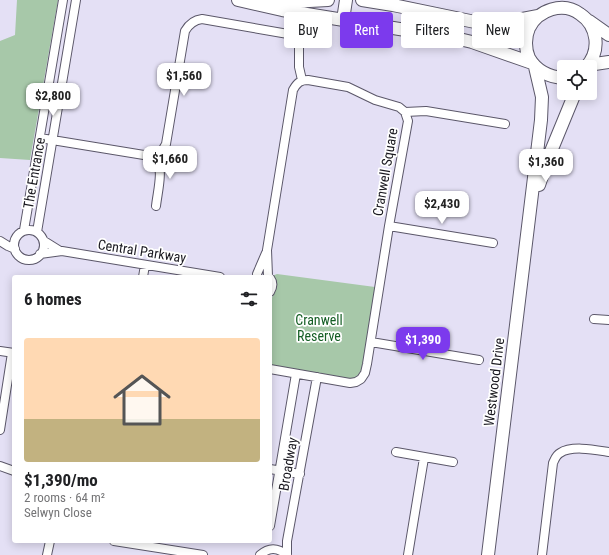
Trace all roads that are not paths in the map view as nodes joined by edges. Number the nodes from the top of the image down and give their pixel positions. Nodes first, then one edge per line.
1 (63, 0) edge
2 (76, 0) edge
3 (238, 0) edge
4 (244, 0) edge
5 (328, 0) edge
6 (346, 0) edge
7 (362, 0) edge
8 (545, 0) edge
9 (576, 0) edge
10 (344, 12) edge
11 (539, 15) junction
12 (584, 17) junction
13 (340, 20) edge
14 (393, 28) edge
15 (609, 35) edge
16 (591, 60) edge
17 (609, 62) edge
18 (597, 64) edge
19 (533, 65) junction
20 (557, 77) edge
21 (302, 80) junction
22 (572, 100) edge
23 (405, 112) junction
24 (505, 124) dead end
25 (40, 138) junction
26 (52, 140) junction
27 (157, 156) junction
28 (156, 206) dead end
29 (530, 213) junction
30 (389, 226) junction
31 (24, 230) junction
32 (37, 232) junction
33 (16, 237) junction
34 (0, 241) edge
35 (44, 241) junction
36 (493, 243) dead end
37 (15, 249) junction
38 (267, 250) junction
39 (60, 251) junction
40 (40, 254) junction
41 (146, 264) junction
42 (144, 275) edge
43 (209, 275) edge
44 (255, 275) edge
45 (265, 275) edge
46 (269, 275) edge
47 (594, 319) dead end
48 (609, 320) edge
49 (371, 342) junction
50 (0, 350) edge
51 (12, 353) edge
52 (12, 359) edge
53 (479, 360) dead end
54 (272, 369) edge
55 (296, 374) junction
56 (317, 377) junction
57 (0, 430) edge
58 (396, 452) dead end
59 (609, 452) edge
60 (424, 458) junction
61 (453, 462) dead end
62 (0, 466) edge
63 (272, 469) edge
64 (12, 470) edge
65 (280, 470) junction
66 (300, 474) junction
67 (272, 515) edge
68 (50, 543) edge
69 (127, 543) edge
70 (262, 551) edge
71 (47, 555) edge
72 (203, 555) edge
73 (287, 555) edge
74 (408, 555) edge
75 (488, 555) edge
76 (542, 555) edge

1 - 25 street, The Entrance
2 - 26 street, The Entrance
3 - 13 main road
4 - 5 main road
6 - 10 main road
7 - 11 main road
8 - 11 main road, Westwood Drive
9 - 12 main road
11 - 12 main road
11 - 19 main road, Westwood Drive
12 - 15 main road
12 - 16 main road
14 - 19 main road
17 - 18 main road
19 - 20 main road
19 - 29 main road, Westwood Drive
21 - 23 street, Cranwell Square
21 - 27 street
21 - 38 street
22 - 29 main road, Westwood Drive
23 - 24 street
23 - 30 street, Cranwell Square
25 - 26 street
25 - 31 street, The Entrance
26 - 27 street
26 - 32 street, The Entrance
27 - 28 street
29 - 75 main road, Westwood Drive
30 - 36 street
30 - 49 street, Cranwell Square
31 - 32 street
31 - 33 street
32 - 35 street
33 - 34 street
33 - 37 street
34 - 37 street
35 - 39 street, Central Parkway
35 - 40 street
37 - 40 street
38 - 44 street
38 - 46 street
39 - 40 street, Central Parkway
39 - 41 street, Central Parkway
41 - 42 street
41 - 43 street, Central Parkway
44 - 45 street
47 - 48 street
49 - 53 street
49 - 56 street, Cranwell Square
50 - 51 street
52 - 57 street
54 - 55 street, Cranwell Square
55 - 56 street, Cranwell Square
55 - 65 street, Broadway
56 - 66 street, Broadway
58 - 60 street
59 - 76 street
60 - 61 street
60 - 74 street
62 - 64 street
63 - 65 street
65 - 66 street
65 - 67 street, Broadway
66 - 73 street, Broadway
68 - 71 street
69 - 72 street
70 - 73 street

